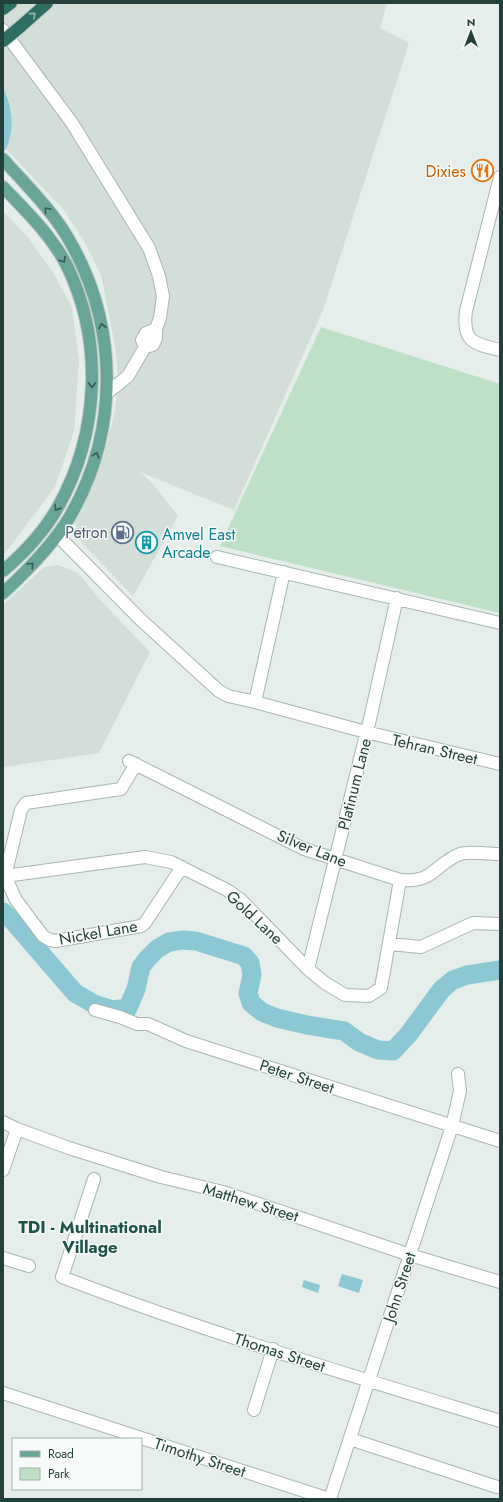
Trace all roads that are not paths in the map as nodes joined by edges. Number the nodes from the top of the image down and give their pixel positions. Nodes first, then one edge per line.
1 (10, 3) edge
2 (47, 3) edge
3 (3, 9) edge
4 (3, 30) edge
5 (3, 41) edge
6 (3, 158) edge
7 (500, 177) edge
8 (3, 187) edge
9 (496, 209) edge
10 (500, 350) edge
11 (107, 393) junction
12 (57, 535) junction
13 (217, 557) dead end
14 (3, 571) edge
15 (284, 572) junction
16 (3, 593) edge
17 (397, 598) junction
18 (500, 623) edge
19 (255, 702) junction
20 (366, 732) junction
21 (500, 764) edge
22 (500, 854) edge
23 (336, 860) junction
24 (182, 867) junction
25 (5, 876) junction
26 (400, 880) junction
27 (500, 924) edge
28 (389, 944) junction
29 (308, 969) junction
30 (95, 1010) dead end
31 (458, 1074) dead end
32 (3, 1122) edge
33 (452, 1126) junction
34 (17, 1129) junction
35 (500, 1141) edge
36 (3, 1170) edge
37 (94, 1179) dead end
38 (410, 1255) junction
39 (3, 1258) edge
40 (29, 1266) dead end
41 (500, 1282) edge
42 (273, 1349) junction
43 (369, 1381) junction
44 (3, 1393) edge
45 (254, 1410) dead end
46 (500, 1421) edge
47 (142, 1438) edge
48 (142, 1438) edge
49 (350, 1439) junction
50 (497, 1487) dead end
51 (330, 1499) edge

1 - 3 highway
5 -> 2 highway, bridge
4 - 11 street
11 -> 6 main road
7 - 9 street
8 -> 14 main road
9 - 10 street
12 -> 11 main road
16 -> 12 main road
12 - 19 street, Tehran Street
13 - 15 street
15 - 17 street
15 - 19 street
17 - 18 street
17 - 20 street, Platinum Lane
19 - 20 street, Tehran Street
20 - 21 street, Tehran Street
20 - 23 street, Platinum Lane
22 - 26 street, Silver Lane
23 - 25 street, Silver Lane
23 - 26 street, Silver Lane
23 - 29 street, Platinum Lane
24 - 25 street, Gold Lane
24 - 25 street, Nickel Lane
24 - 29 street, Gold Lane
26 - 28 street, Gold Lane
27 - 28 street
28 - 29 street, Gold Lane
30 - 33 street, Peter Street
31 - 33 street, John Street
32 - 34 street, Matthew Street
33 - 35 street, Peter Street
33 - 38 street, John Street
34 - 36 street
34 - 38 street, Matthew Street
37 - 42 street, Thomas Street
38 - 41 street, Matthew Street
38 - 43 street, John Street
39 - 40 street
42 - 43 street, Thomas Street
42 - 45 street
43 - 46 street, Thomas Street
43 - 49 street, John Street
44 - 48 street, Timothy Street
47 - 51 street, Timothy Street
49 - 50 street
49 - 51 street, John Street

